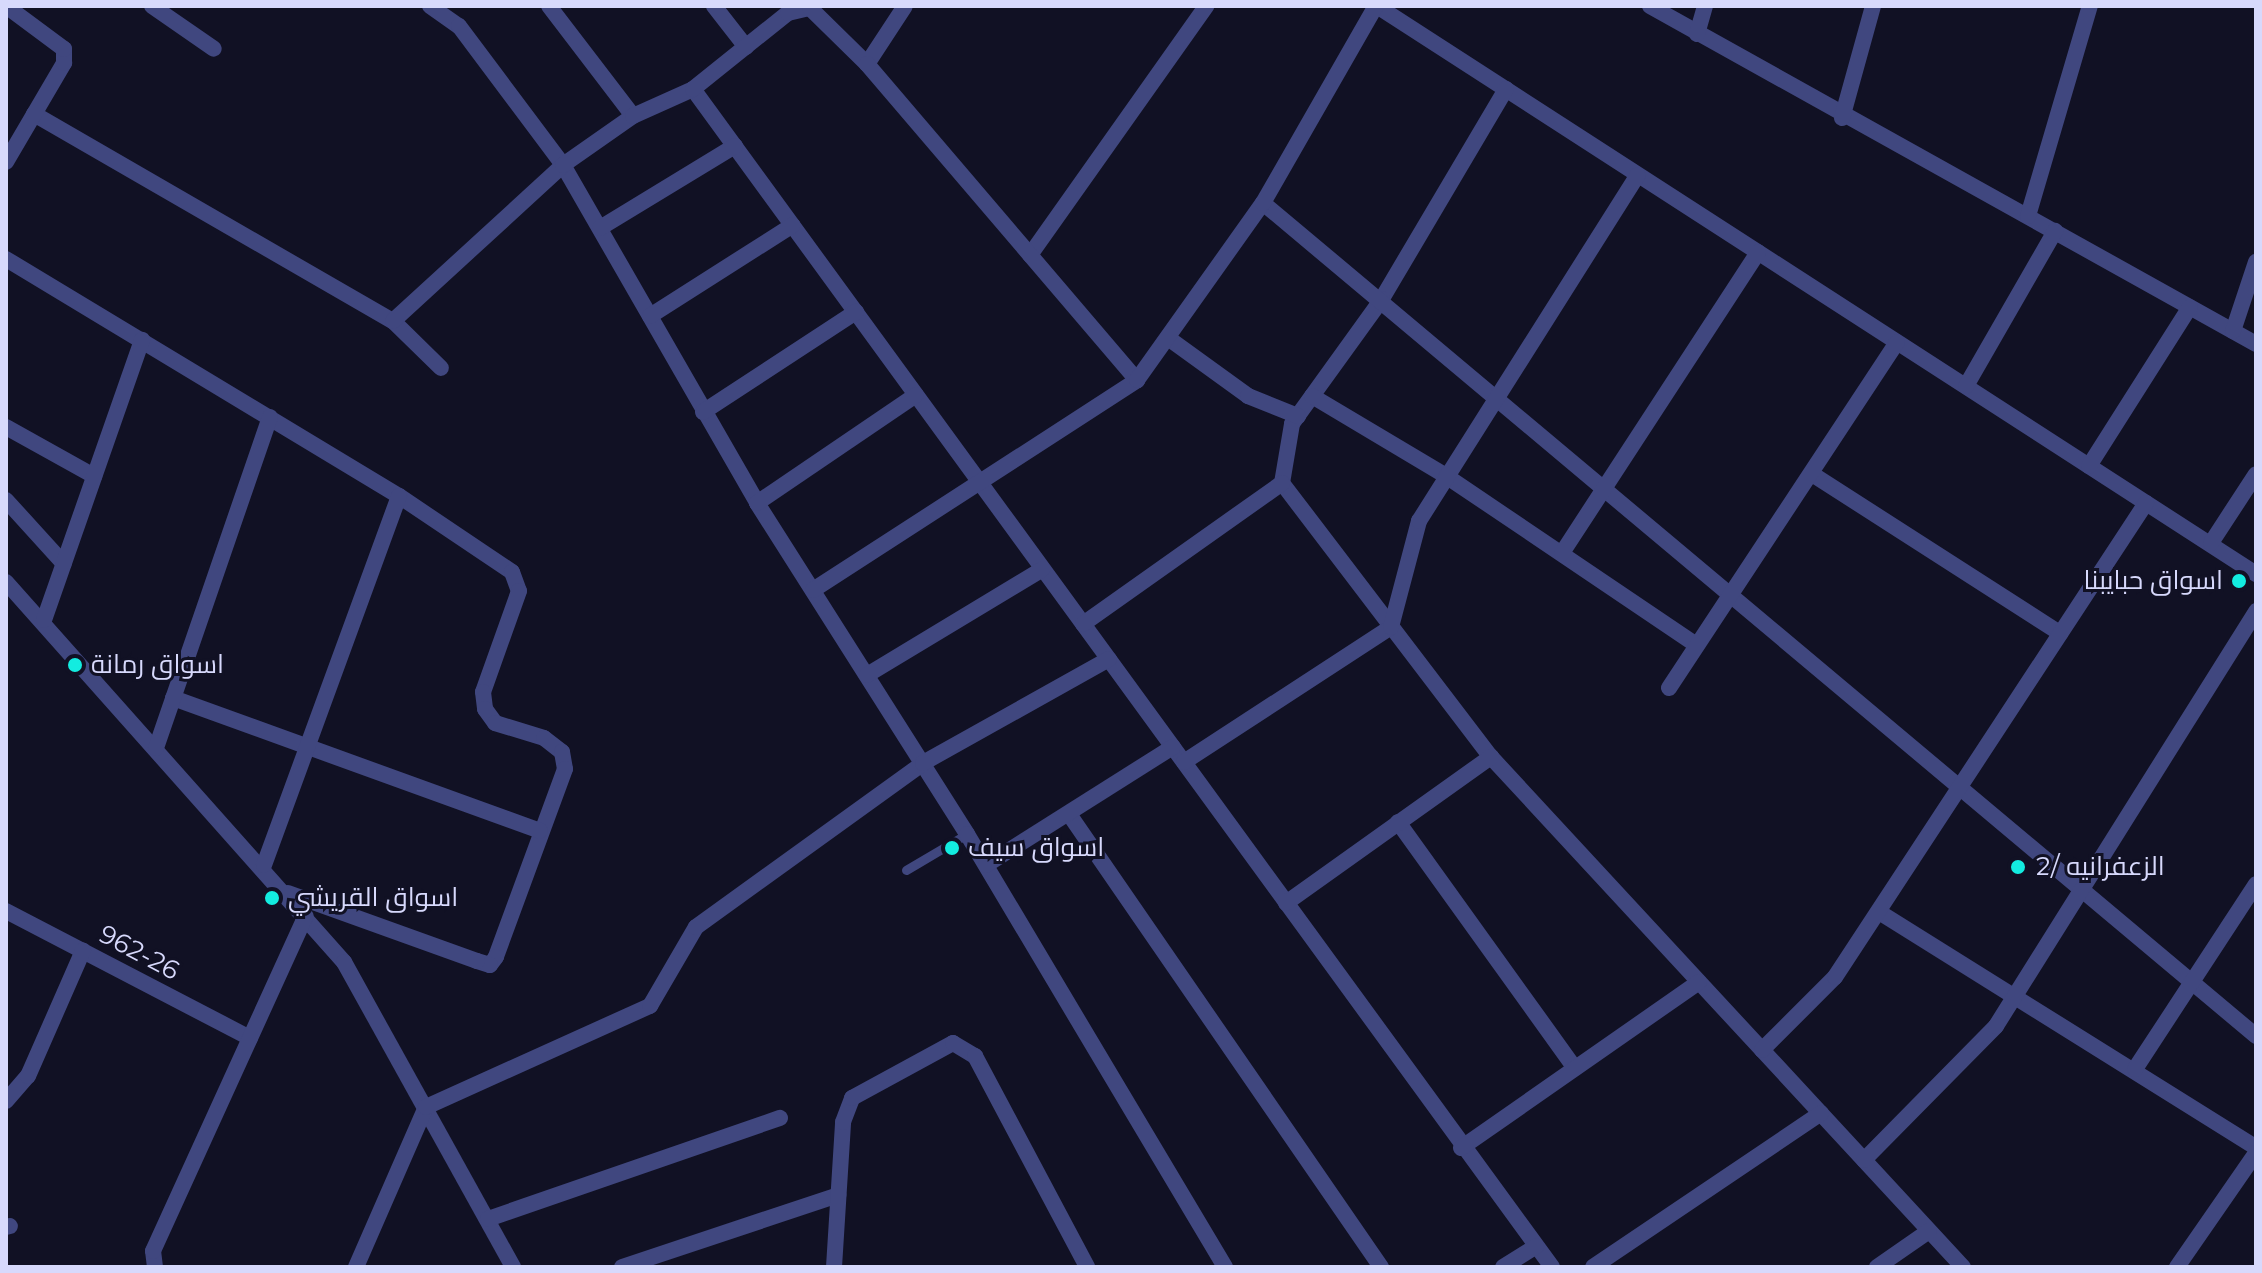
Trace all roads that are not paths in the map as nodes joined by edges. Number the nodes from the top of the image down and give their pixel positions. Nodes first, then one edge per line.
1 (6, 6) edge
2 (152, 6) edge
3 (430, 6) edge
4 (549, 6) edge
5 (714, 6) edge
6 (905, 6) edge
7 (1206, 6) edge
8 (1377, 6) edge
9 (1650, 6) edge
10 (1705, 6) edge
11 (1873, 6) edge
12 (2090, 6) edge
13 (1697, 34) junction
14 (746, 47) junction
15 (214, 49) dead end
16 (867, 64) junction
17 (693, 89) junction
18 (1506, 89) junction
19 (34, 114) junction
20 (633, 116) junction
21 (1842, 118) junction
22 (735, 146) junction
23 (6, 162) edge
24 (563, 165) junction
25 (1638, 175) junction
26 (1263, 203) junction
27 (2028, 216) junction
28 (793, 225) junction
29 (600, 228) junction
30 (2055, 231) junction
31 (1758, 252) junction
32 (1030, 255) junction
33 (6, 259) edge
34 (2256, 265) edge
35 (1382, 299) junction
36 (2190, 307) junction
37 (856, 312) junction
38 (650, 316) junction
39 (393, 321) junction
40 (2233, 331) junction
41 (1168, 338) junction
42 (142, 340) junction
43 (1897, 342) junction
44 (2256, 344) edge
45 (441, 368) dead end
46 (1137, 380) junction
47 (1966, 386) junction
48 (916, 395) junction
49 (1501, 395) junction
50 (1312, 396) junction
51 (703, 412) junction
52 (1298, 416) junction
53 (270, 417) junction
54 (6, 427) edge
55 (2089, 466) junction
56 (1812, 474) junction
57 (2256, 474) edge
58 (94, 476) junction
59 (1446, 476) junction
60 (978, 480) junction
61 (1282, 483) junction
62 (1605, 486) junction
63 (399, 496) junction
64 (6, 500) edge
65 (757, 503) junction
66 (2146, 503) junction
67 (2211, 543) junction
68 (1562, 553) junction
69 (64, 564) junction
70 (1043, 569) junction
71 (2256, 574) edge
72 (6, 582) edge
73 (813, 590) junction
74 (1733, 592) junction
75 (2256, 611) edge
76 (44, 620) junction
77 (1083, 624) junction
78 (1391, 627) junction
79 (2060, 633) junction
80 (1695, 644) junction
81 (1109, 659) junction
82 (867, 675) junction
83 (1669, 688) dead end
84 (173, 698) junction
85 (1173, 747) junction
86 (156, 748) junction
87 (306, 752) junction
88 (1491, 757) junction
89 (1184, 762) junction
90 (923, 763) junction
91 (1962, 787) junction
92 (1069, 814) junction
93 (1398, 822) junction
94 (540, 831) junction
95 (967, 834) junction
96 (264, 865) junction
97 (986, 865) junction
98 (906, 870) dead end
99 (2256, 884) edge
100 (2080, 886) junction
101 (288, 893) junction
102 (1286, 903) junction
103 (6, 911) edge
104 (1879, 912) junction
105 (306, 916) junction
106 (83, 951) junction
107 (2192, 977) junction
108 (1699, 982) junction
109 (2014, 994) junction
110 (2256, 1036) edge
111 (250, 1038) junction
112 (1762, 1050) junction
113 (1575, 1068) junction
114 (2135, 1069) junction
115 (6, 1101) edge
116 (426, 1107) junction
117 (1821, 1113) junction
118 (780, 1118) dead end
119 (1461, 1148) junction
120 (2256, 1150) edge
121 (1864, 1160) junction
122 (838, 1195) junction
123 (488, 1219) junction
124 (1929, 1231) junction
125 (1536, 1246) junction
126 (1080, 1265) edge
127 (155, 1267) edge
128 (356, 1267) edge
129 (513, 1267) edge
130 (622, 1267) edge
131 (834, 1267) edge
132 (1225, 1267) edge
133 (1381, 1267) edge
134 (1503, 1267) edge
135 (1552, 1267) edge
136 (1593, 1267) edge
137 (1877, 1267) edge
138 (1963, 1267) edge
139 (2177, 1267) edge

1 - 19 street
2 - 15 street
3 - 24 street
4 - 20 street
5 - 14 street
6 - 16 street
7 - 32 street
8 - 18 street
8 - 26 street
9 - 13 street
10 - 13 street
11 - 21 street
12 - 27 street
13 - 21 street
14 - 16 street
14 - 17 street
16 - 32 street
17 - 20 street
17 - 22 street
18 - 25 street
18 - 35 street
19 - 23 street
19 - 39 street
20 - 24 street
21 - 27 street
22 - 28 street
22 - 29 street
24 - 29 street
24 - 39 street
25 - 31 street
25 - 49 street
26 - 35 street
26 - 41 street
27 - 30 street
28 - 37 street
28 - 38 street
29 - 38 street
30 - 36 street
30 - 47 street
31 - 43 street
31 - 62 street
32 - 46 street
33 - 42 street
34 - 40 street
35 - 49 street
35 - 50 street
36 - 40 street
36 - 55 street
37 - 48 street
37 - 51 street
38 - 51 street
39 - 45 street
40 - 44 street
41 - 46 street
41 - 52 street
42 - 53 street
42 - 58 street
43 - 47 street
43 - 56 street
46 - 60 street
47 - 55 street
48 - 60 street
48 - 65 street
49 - 59 street
49 - 62 street
50 - 52 street
50 - 59 street
51 - 65 street
52 - 61 street
53 - 63 street
53 - 84 street
54 - 58 street
55 - 66 street
56 - 74 street
56 - 79 street
57 - 67 street
58 - 69 street
59 - 68 street
59 - 78 street
60 - 70 street
60 - 73 street
61 - 77 street
61 - 78 street
62 - 68 street
62 - 74 street
63 - 87 street
63 - 94 street
64 - 69 street
65 - 73 street
66 - 67 street
66 - 79 street
67 - 71 street
68 - 80 street
69 - 76 street
70 - 77 street
70 - 82 street
72 - 76 street
73 - 82 street
74 - 80 street
74 - 91 street
75 - 100 street
76 - 86 street
77 - 81 street
78 - 88 street
78 - 89 street
79 - 91 street
80 - 83 street
81 - 85 street
81 - 90 street
82 - 90 street
84 - 86 street
84 - 87 street
85 - 89 street
85 - 92 street
86 - 96 street
87 - 94 street
87 - 96 street
88 - 93 street
88 - 108 street
89 - 102 street
90 - 95 street
90 - 116 street
91 - 100 street
91 - 104 street
92 - 97 street
92 - 133 street
93 - 102 street
93 - 113 street
94 - 101 street
95 - 97 street
95 - 98 lane
96 - 101 street
97 - 132 street
99 - 107 street
100 - 107 street
100 - 109 street
101 - 105 street
102 - 119 street
103 - 106 street, 962-26
104 - 109 street
104 - 112 street
105 - 111 street
105 - 116 street
106 - 111 street, 962-26
106 - 115 street
107 - 110 street
107 - 114 street
108 - 112 street
108 - 113 street
109 - 114 street
109 - 121 street
111 - 127 street
112 - 117 street
113 - 119 street
114 - 120 street
116 - 123 street
116 - 128 street
117 - 121 street
117 - 136 street
118 - 123 street
119 - 125 street
120 - 139 street
121 - 124 street
122 - 126 street
122 - 130 street
122 - 131 street
123 - 129 street
124 - 137 street
124 - 138 street
125 - 134 street
125 - 135 street

